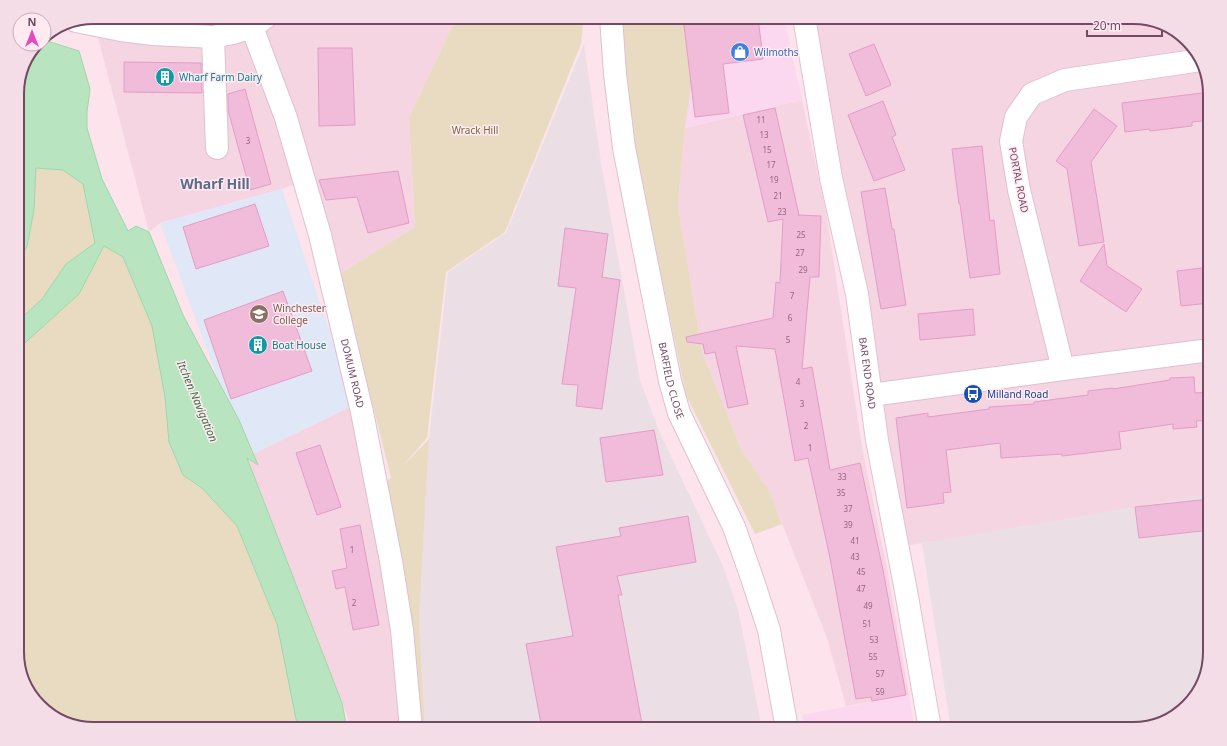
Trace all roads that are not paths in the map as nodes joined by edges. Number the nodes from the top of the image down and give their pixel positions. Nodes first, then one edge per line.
1 (92, 24) edge
2 (254, 24) edge
3 (260, 24) edge
4 (611, 24) edge
5 (805, 24) edge
6 (213, 37) junction
7 (1195, 61) edge
8 (217, 148) dead end
9 (1203, 351) edge
10 (1063, 369) junction
11 (871, 396) junction
12 (410, 722) edge
13 (786, 722) edge
14 (929, 722) edge

1 - 6 street
2 - 6 street
3 - 12 street, DOMUM ROAD
4 - 13 street, BARFIELD CLOSE
5 - 11 street, BAR END ROAD
6 - 8 street
7 - 10 street, PORTAL ROAD
9 - 10 street
10 - 11 street
11 - 14 street, BAR END ROAD

